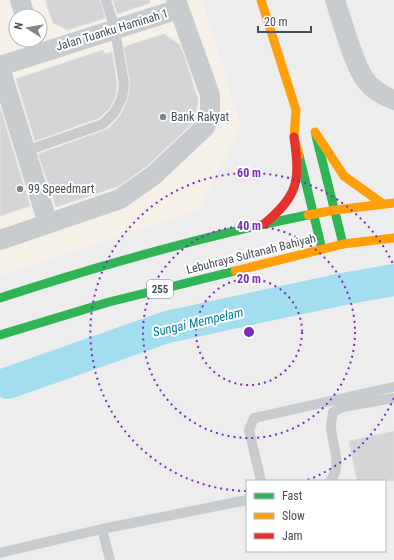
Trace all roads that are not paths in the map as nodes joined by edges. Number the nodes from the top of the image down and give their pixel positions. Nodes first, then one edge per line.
1 (106, 0) edge
2 (261, 0) edge
3 (335, 0) edge
4 (177, 5) edge
5 (115, 30) junction
6 (48, 44) edge
7 (33, 48) edge
8 (0, 67) edge
9 (394, 100) edge
10 (296, 110) junction
11 (310, 127) junction
12 (294, 137) junction
13 (26, 151) junction
14 (394, 203) edge
15 (383, 204) junction
16 (335, 210) junction
17 (314, 214) junction
18 (48, 224) junction
19 (263, 224) junction
20 (394, 238) edge
21 (0, 240) edge
22 (344, 244) junction
23 (322, 249) junction
24 (0, 298) edge
25 (4, 334) edge
26 (0, 338) edge
27 (394, 386) edge
28 (394, 398) edge
29 (260, 480) edge
30 (331, 480) edge
31 (246, 500) edge
32 (102, 529) junction
33 (0, 553) edge
34 (110, 560) edge

1 - 5 lane
2 - 10 main road
3 - 9 street
4 - 5 street, Jalan Tuanku Haminah 1
4 - 18 street
5 - 6 street, Jalan Tuanku Haminah 1
5 - 13 lane
7 - 8 street, Jalan Tuanku Haminah 1
8 - 13 street
10 - 11 main road
10 - 12 main road
11 - 15 main road
11 - 16 main road
12 - 17 main road
12 - 19 main road
13 - 18 street
14 - 15 main road, Lebuhraya Sultanah Bahiyah
15 - 16 main road, Lebuhraya Sultanah Bahiyah
16 - 17 main road, Lebuhraya Sultanah Bahiyah
16 - 22 main road
17 - 19 main road, Lebuhraya Sultanah Bahiyah
17 - 23 main road
18 - 21 street
19 - 24 main road, Lebuhraya Sultanah Bahiyah
20 - 22 main road, Lebuhraya Sultanah Bahiyah / 255
22 - 23 main road, Lebuhraya Sultanah Bahiyah / 255
23 - 25 main road, Lebuhraya Sultanah Bahiyah / 255
25 - 26 main road, Lebuhraya Sultanah Bahiyah
27 - 29 lane
28 - 30 lane
31 - 32 lane
32 - 33 lane
32 - 34 lane

